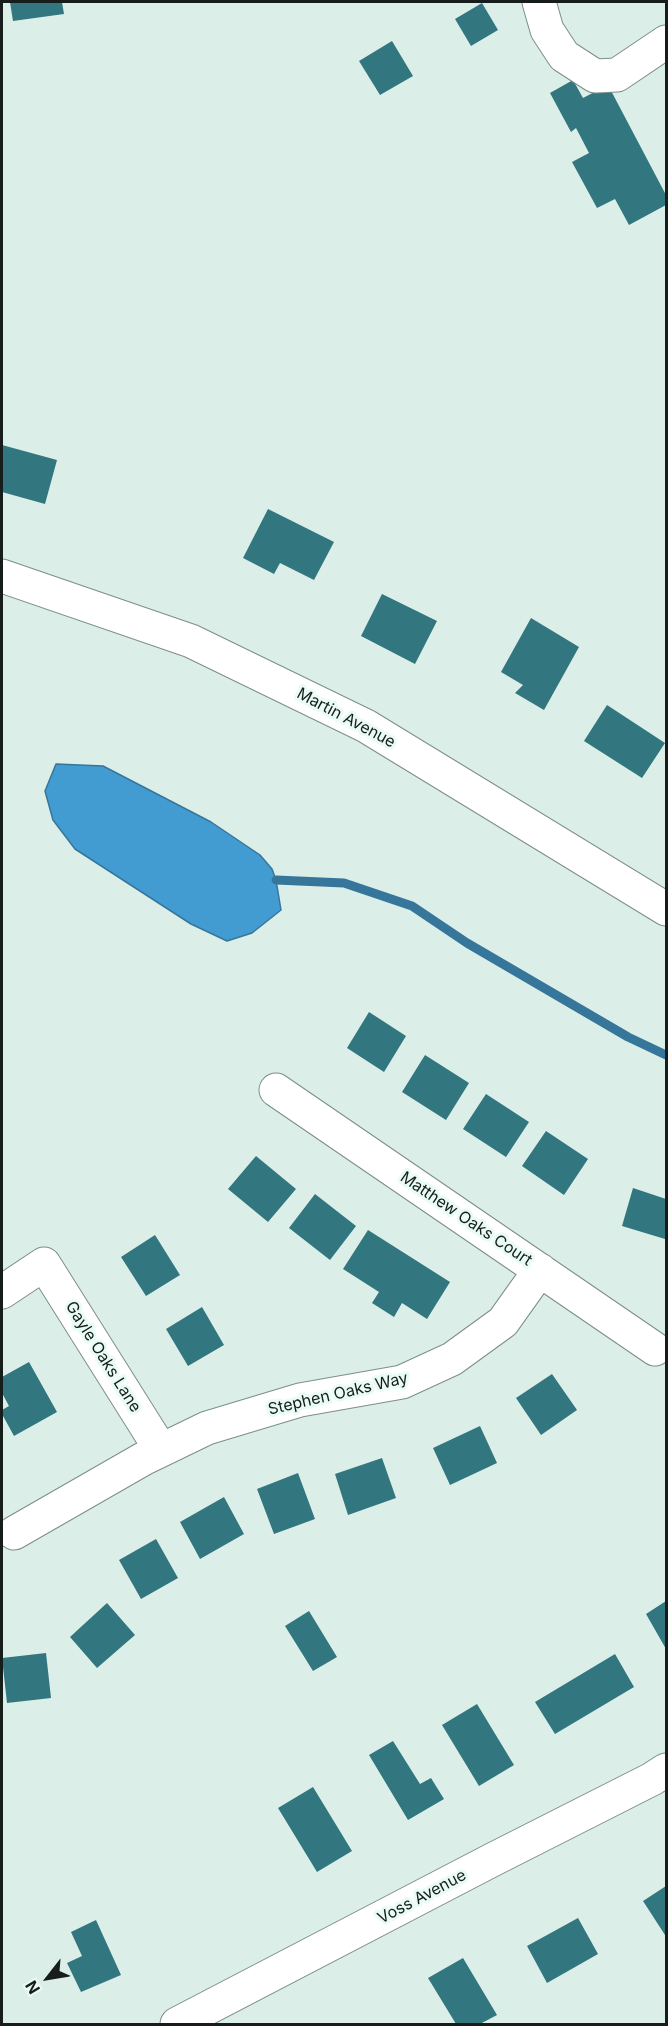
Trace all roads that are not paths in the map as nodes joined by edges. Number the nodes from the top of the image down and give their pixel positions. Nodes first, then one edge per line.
1 (539, 2) edge
2 (666, 42) edge
3 (2, 576) edge
4 (666, 909) edge
5 (276, 1090) dead end
6 (540, 1270) junction
7 (2, 1292) edge
8 (655, 1349) dead end
9 (161, 1450) junction
10 (14, 1533) dead end
11 (666, 1770) edge
12 (177, 2025) edge

1 - 2 street
3 - 4 street, Martin Avenue
5 - 6 street, Matthew Oaks Court
6 - 8 street, Matthew Oaks Court
6 - 9 street, Stephen Oaks Way
7 - 9 street, Gayle Oaks Lane
9 - 10 street, Stephen Oaks Way
11 - 12 street, Voss Avenue

